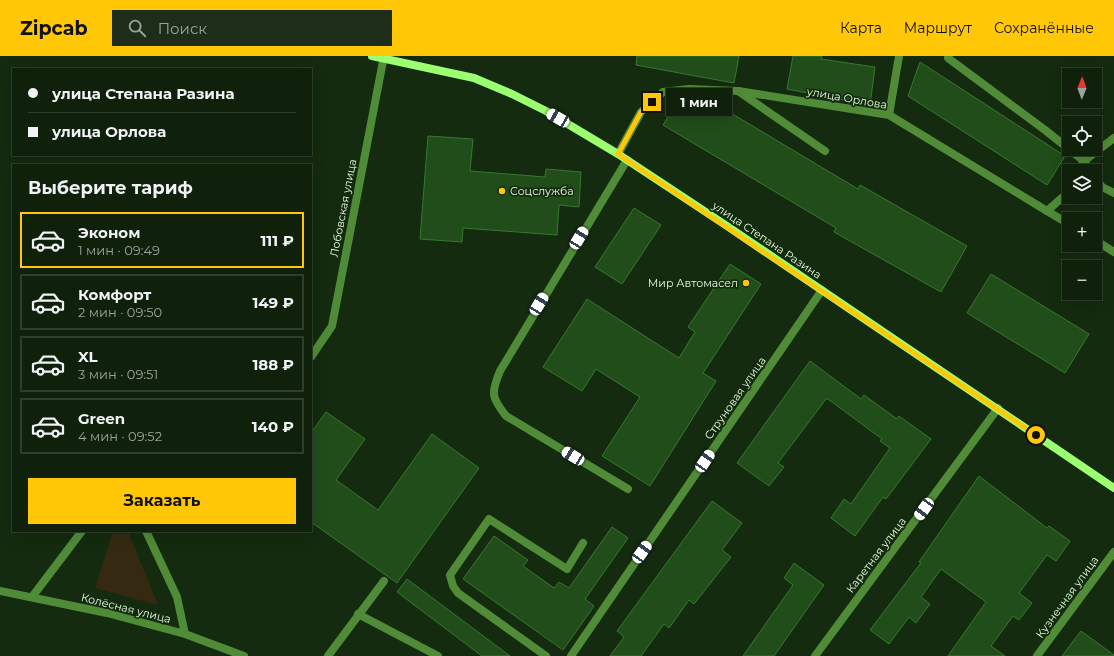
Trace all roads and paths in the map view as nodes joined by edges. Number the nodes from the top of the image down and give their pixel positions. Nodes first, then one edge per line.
1 (372, 56) edge
2 (899, 56) edge
3 (948, 56) edge
4 (384, 57) edge
5 (738, 91) junction
6 (889, 115) junction
7 (1114, 138) edge
8 (825, 151) dead end
9 (618, 154) junction
10 (626, 160) junction
11 (1084, 161) junction
12 (1082, 164) edge
13 (1086, 164) edge
14 (1102, 187) edge
15 (1114, 193) edge
16 (1062, 198) edge
17 (1047, 211) junction
18 (1062, 220) edge
19 (1102, 244) edge
20 (1114, 252) edge
21 (822, 290) junction
22 (312, 356) edge
23 (998, 408) junction
24 (1114, 488) edge
25 (628, 489) dead end
26 (81, 532) edge
27 (146, 532) edge
28 (583, 543) dead end
29 (1114, 552) edge
30 (384, 581) dead end
31 (0, 591) edge
32 (32, 597) junction
33 (358, 614) junction
34 (185, 634) junction
35 (244, 656) edge
36 (328, 656) edge
37 (438, 656) edge
38 (546, 656) edge
39 (571, 656) edge
40 (814, 656) edge
41 (1037, 656) edge

1 - 4 main road
2 - 6 street
3 - 11 street
4 - 9 main road, улица Степана Разина
4 - 22 street, Лобовская улица
5 - 6 street, улица Орлова
5 - 8 street
5 - 9 street, улица Орлова
6 - 17 street, улица Орлова
7 - 11 street
9 - 10 main road, улица Степана Разина
10 - 21 main road, улица Степана Разина
10 - 25 street
11 - 12 street
11 - 13 street
14 - 15 street
16 - 17 street
17 - 18 street, улица Орлова
19 - 20 street
21 - 23 main road, улица Степана Разина
21 - 39 street, Струновая улица
23 - 24 main road, улица Степана Разина
23 - 40 street, Каретная улица
26 - 32 street
27 - 34 street
28 - 38 street
29 - 41 street, Кузнечная улица
30 - 33 street
31 - 32 street, Колёсная улица
32 - 34 street, Колёсная улица
33 - 36 street
33 - 37 street
34 - 35 street, Колёсная улица

